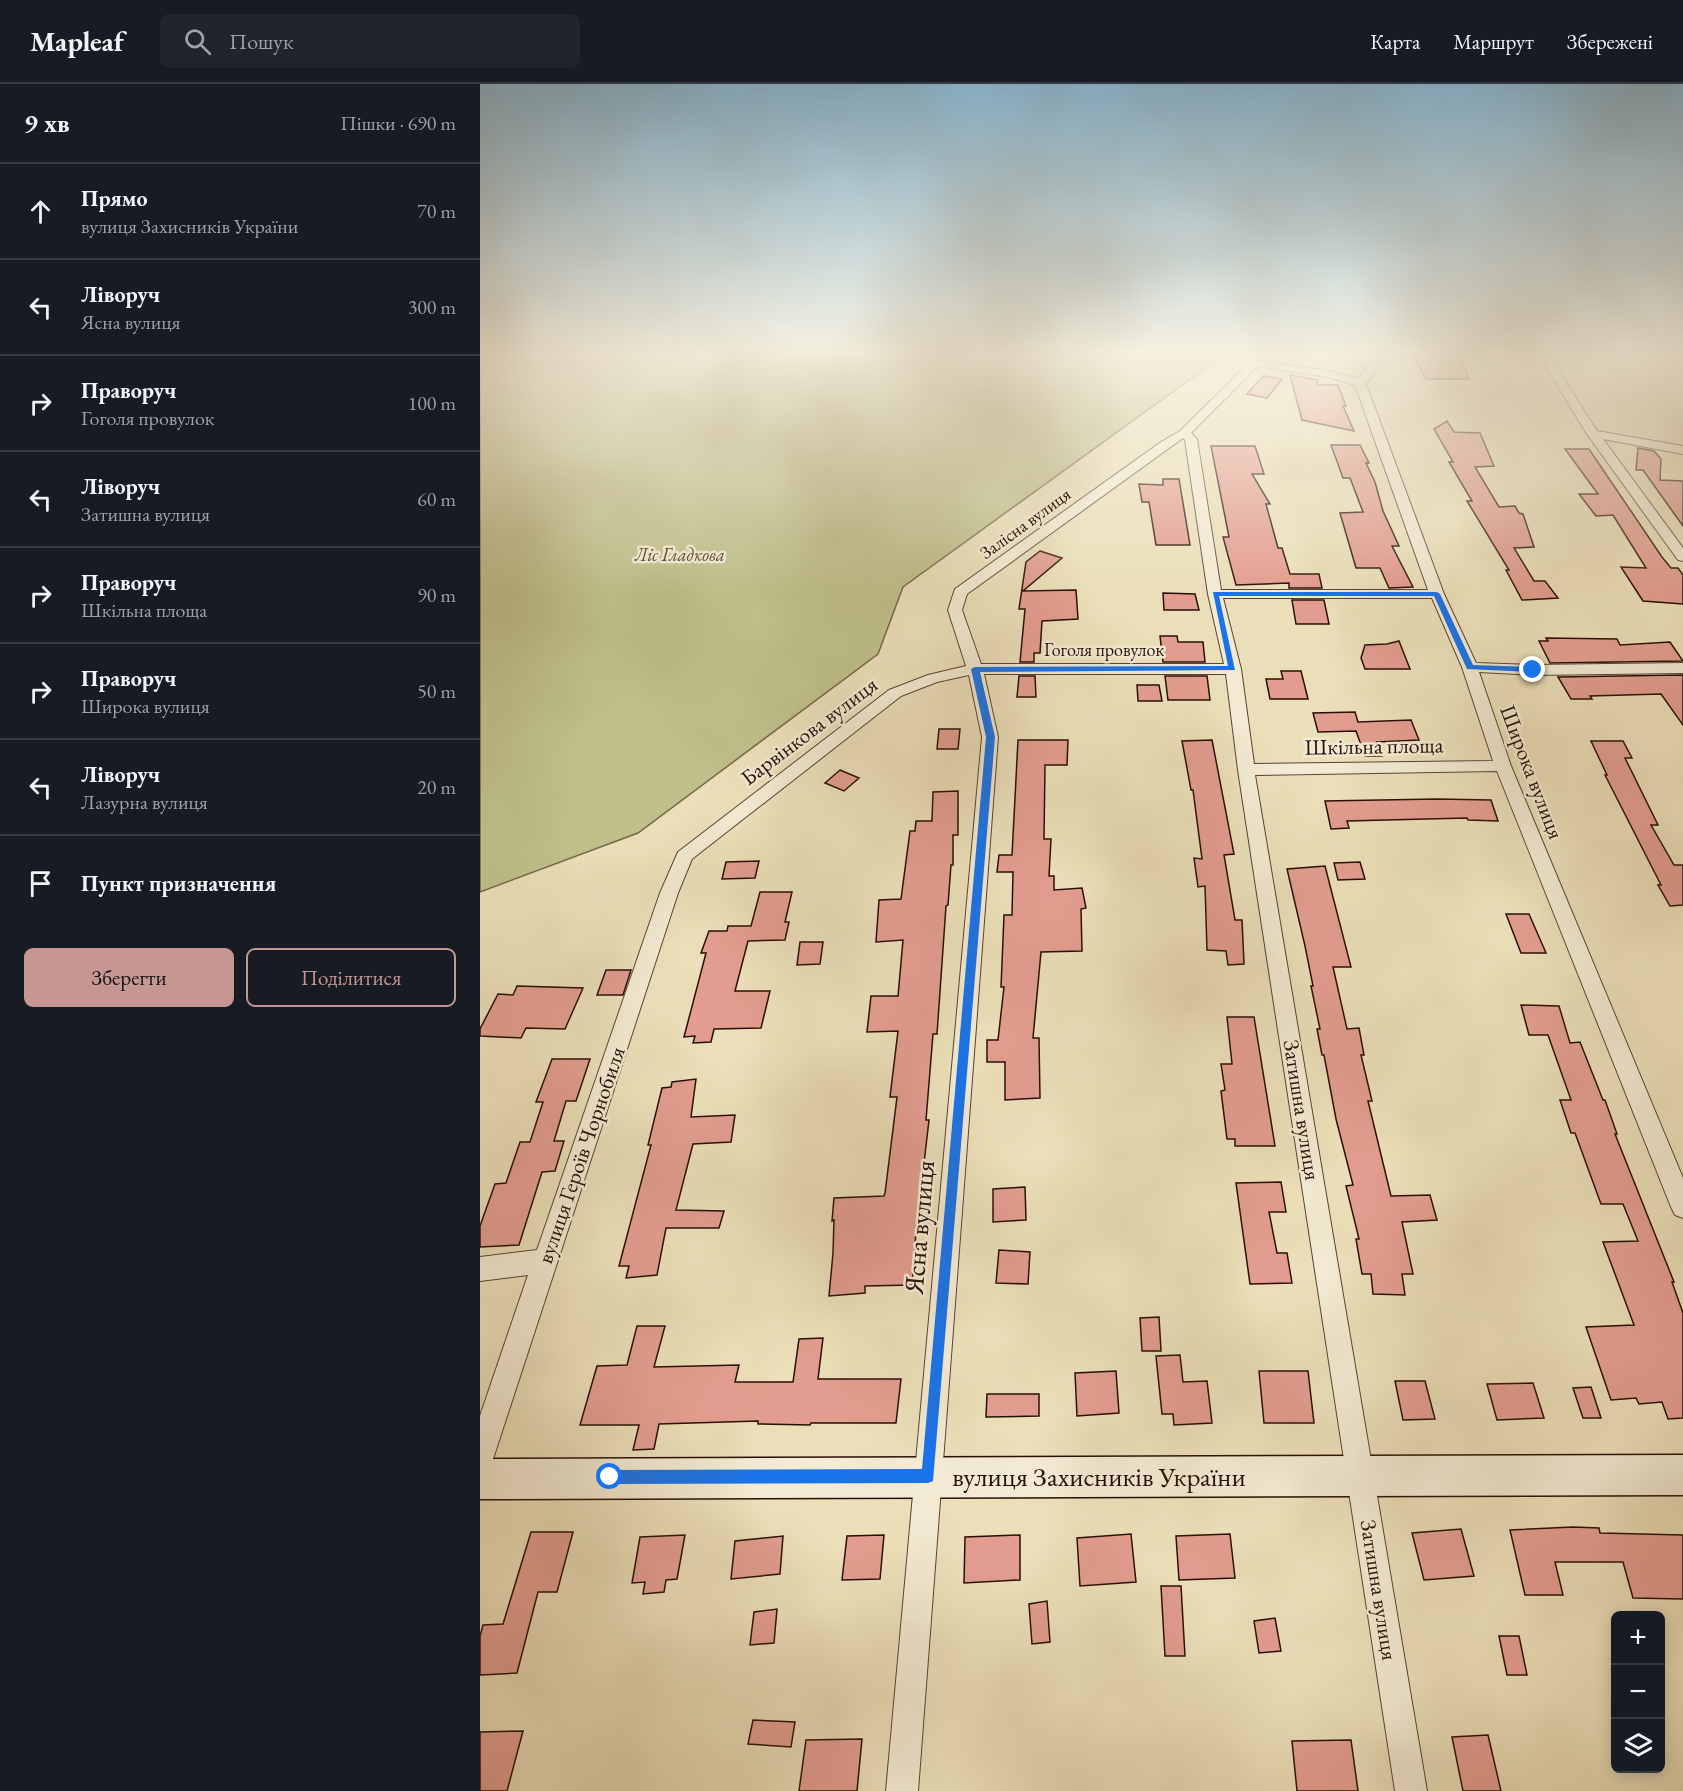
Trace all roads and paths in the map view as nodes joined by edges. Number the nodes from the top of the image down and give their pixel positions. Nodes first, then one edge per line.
1 (1184, 434) joint
2 (1378, 434) edge
3 (1593, 434) joint
4 (1683, 450) edge
5 (1683, 557) edge
6 (1215, 594) junction
7 (1437, 594) junction
8 (1470, 667) junction
9 (1683, 668) edge
10 (975, 669) junction
11 (1233, 669) junction
12 (1503, 766) junction
13 (1246, 770) junction
14 (684, 856) joint
15 (1683, 1207) edge
16 (545, 1261) junction
17 (480, 1269) edge
18 (480, 1456) edge
19 (1683, 1475) edge
20 (928, 1476) junction
21 (1361, 1476) junction
22 (480, 1479) edge
23 (902, 1791) edge
24 (1411, 1791) edge

1 - 6 street, Затишна вулиця
1 - 10 street, Залісна вулиця
2 - 7 street, Широка вулиця
3 - 4 street
3 - 5 street
6 - 7 street
6 - 11 street, Затишна вулиця
7 - 8 street, Широка вулиця
8 - 9 street
8 - 12 street, Широка вулиця
10 - 11 street, Гоголя провулок
10 - 14 street, Барвінкова вулиця
10 - 20 street, Ясна вулиця
11 - 13 street, Затишна вулиця
12 - 13 street, Шкільна площа
12 - 15 street, Широка вулиця
13 - 21 street, Затишна вулиця
14 - 16 street, вулиця Героїв Чорнобиля
16 - 17 street
16 - 18 street, вулиця Героїв Чорнобиля
19 - 21 street, вулиця Захисників України
20 - 21 street, вулиця Захисників України
20 - 22 street, вулиця Захисників України
20 - 23 street, Ясна вулиця
21 - 24 street, Затишна вулиця

